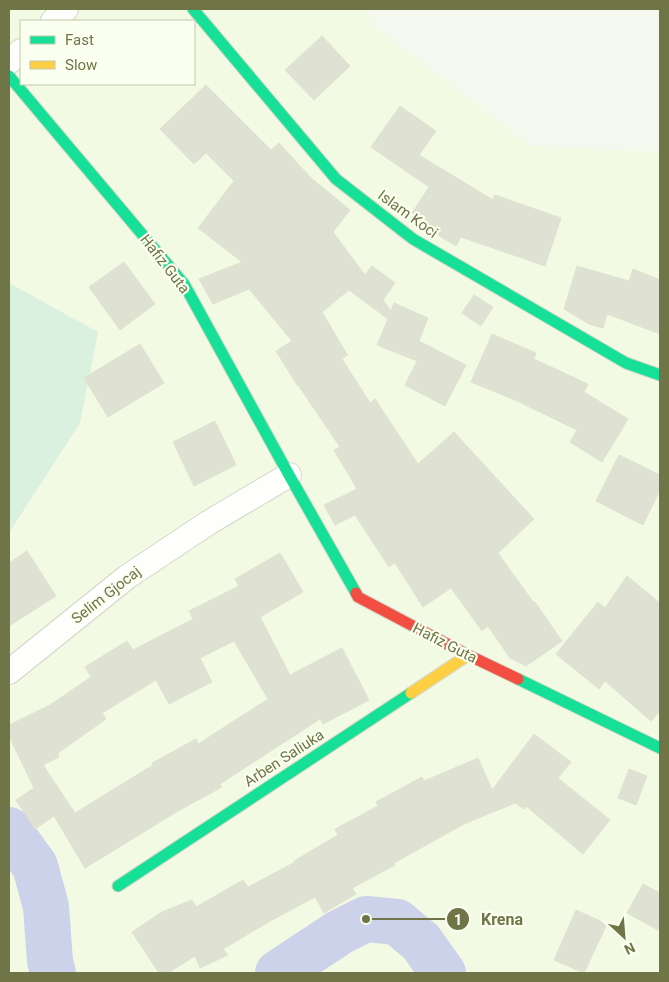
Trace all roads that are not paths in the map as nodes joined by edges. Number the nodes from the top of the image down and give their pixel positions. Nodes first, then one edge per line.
1 (66, 9) edge
2 (193, 9) edge
3 (53, 20) edge
4 (20, 51) edge
5 (9, 62) edge
6 (9, 76) edge
7 (660, 375) edge
8 (289, 475) junction
9 (468, 655) junction
10 (9, 672) edge
11 (660, 748) edge
12 (118, 886) dead end

1 - 3 street
2 - 7 street, Islam Koci
4 - 5 street
6 - 8 street, Hafiz Guta
8 - 9 street, Hafiz Guta
8 - 10 street, Selim Gjocaj
9 - 11 street, Hafiz Guta
9 - 12 street, Arben Saliuka

